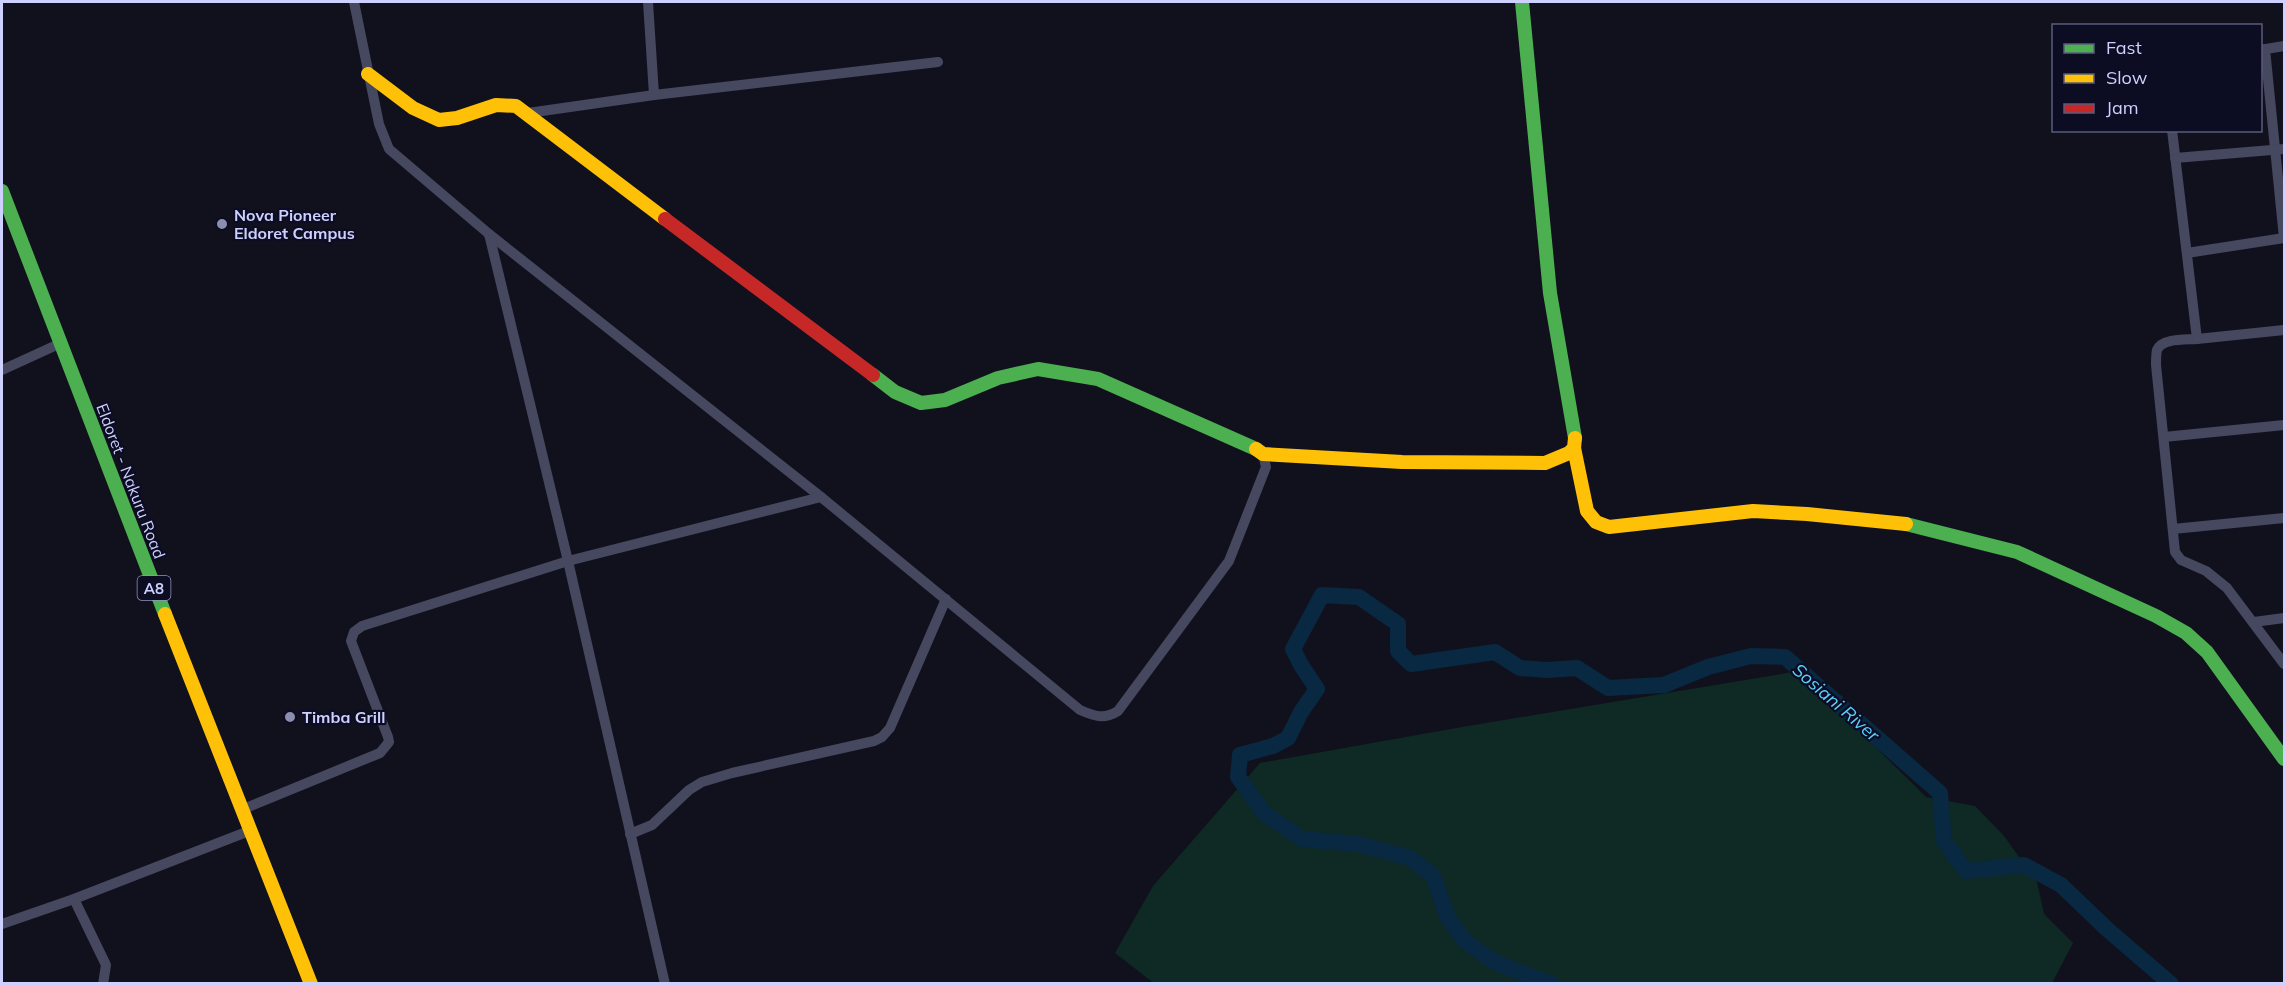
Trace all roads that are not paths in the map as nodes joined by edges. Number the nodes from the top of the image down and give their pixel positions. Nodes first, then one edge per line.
1 (354, 2) edge
2 (648, 2) edge
3 (1522, 2) edge
4 (2284, 46) edge
5 (2263, 50) edge
6 (938, 62) dead end
7 (368, 74) junction
8 (654, 95) junction
9 (528, 113) junction
10 (2172, 132) edge
11 (2280, 150) edge
12 (2175, 158) junction
13 (2, 192) edge
14 (489, 234) junction
15 (2284, 238) edge
16 (2187, 254) junction
17 (2284, 330) edge
18 (2197, 339) junction
19 (61, 344) junction
20 (2, 370) edge
21 (2284, 425) edge
22 (2164, 437) junction
23 (1574, 448) junction
24 (1263, 454) junction
25 (821, 497) junction
26 (2284, 518) edge
27 (2173, 529) junction
28 (568, 561) junction
29 (946, 599) junction
30 (2284, 618) edge
31 (2254, 622) junction
32 (2284, 664) edge
33 (2284, 759) edge
34 (241, 810) junction
35 (249, 831) junction
36 (630, 834) junction
37 (74, 899) junction
38 (2, 924) edge
39 (104, 984) edge
40 (311, 984) edge
41 (665, 984) edge

1 - 7 street
2 - 8 street
3 - 23 main road
4 - 5 street
5 - 11 street
6 - 8 street
7 - 9 main road
7 - 14 street
8 - 9 street
9 - 24 main road
10 - 12 street
11 - 12 street
11 - 15 street
12 - 16 street
13 - 19 main road, Eldoret - Nakuru Road / A8
14 - 25 street
14 - 28 street
15 - 16 street
16 - 18 street
17 - 18 street
18 - 22 street
19 - 20 street
19 - 34 main road, Eldoret - Nakuru Road / A8
21 - 22 street
22 - 27 street
23 - 24 main road
23 - 33 main road
24 - 29 street
25 - 28 street
25 - 29 street
26 - 27 street
27 - 31 street
28 - 34 street
28 - 36 street
29 - 36 street
30 - 31 street
31 - 32 street
34 - 35 main road, Eldoret - Nakuru Road / A8
35 - 37 street
35 - 40 main road, Eldoret - Nakuru Road / A8
36 - 41 street
37 - 38 street
37 - 39 street

